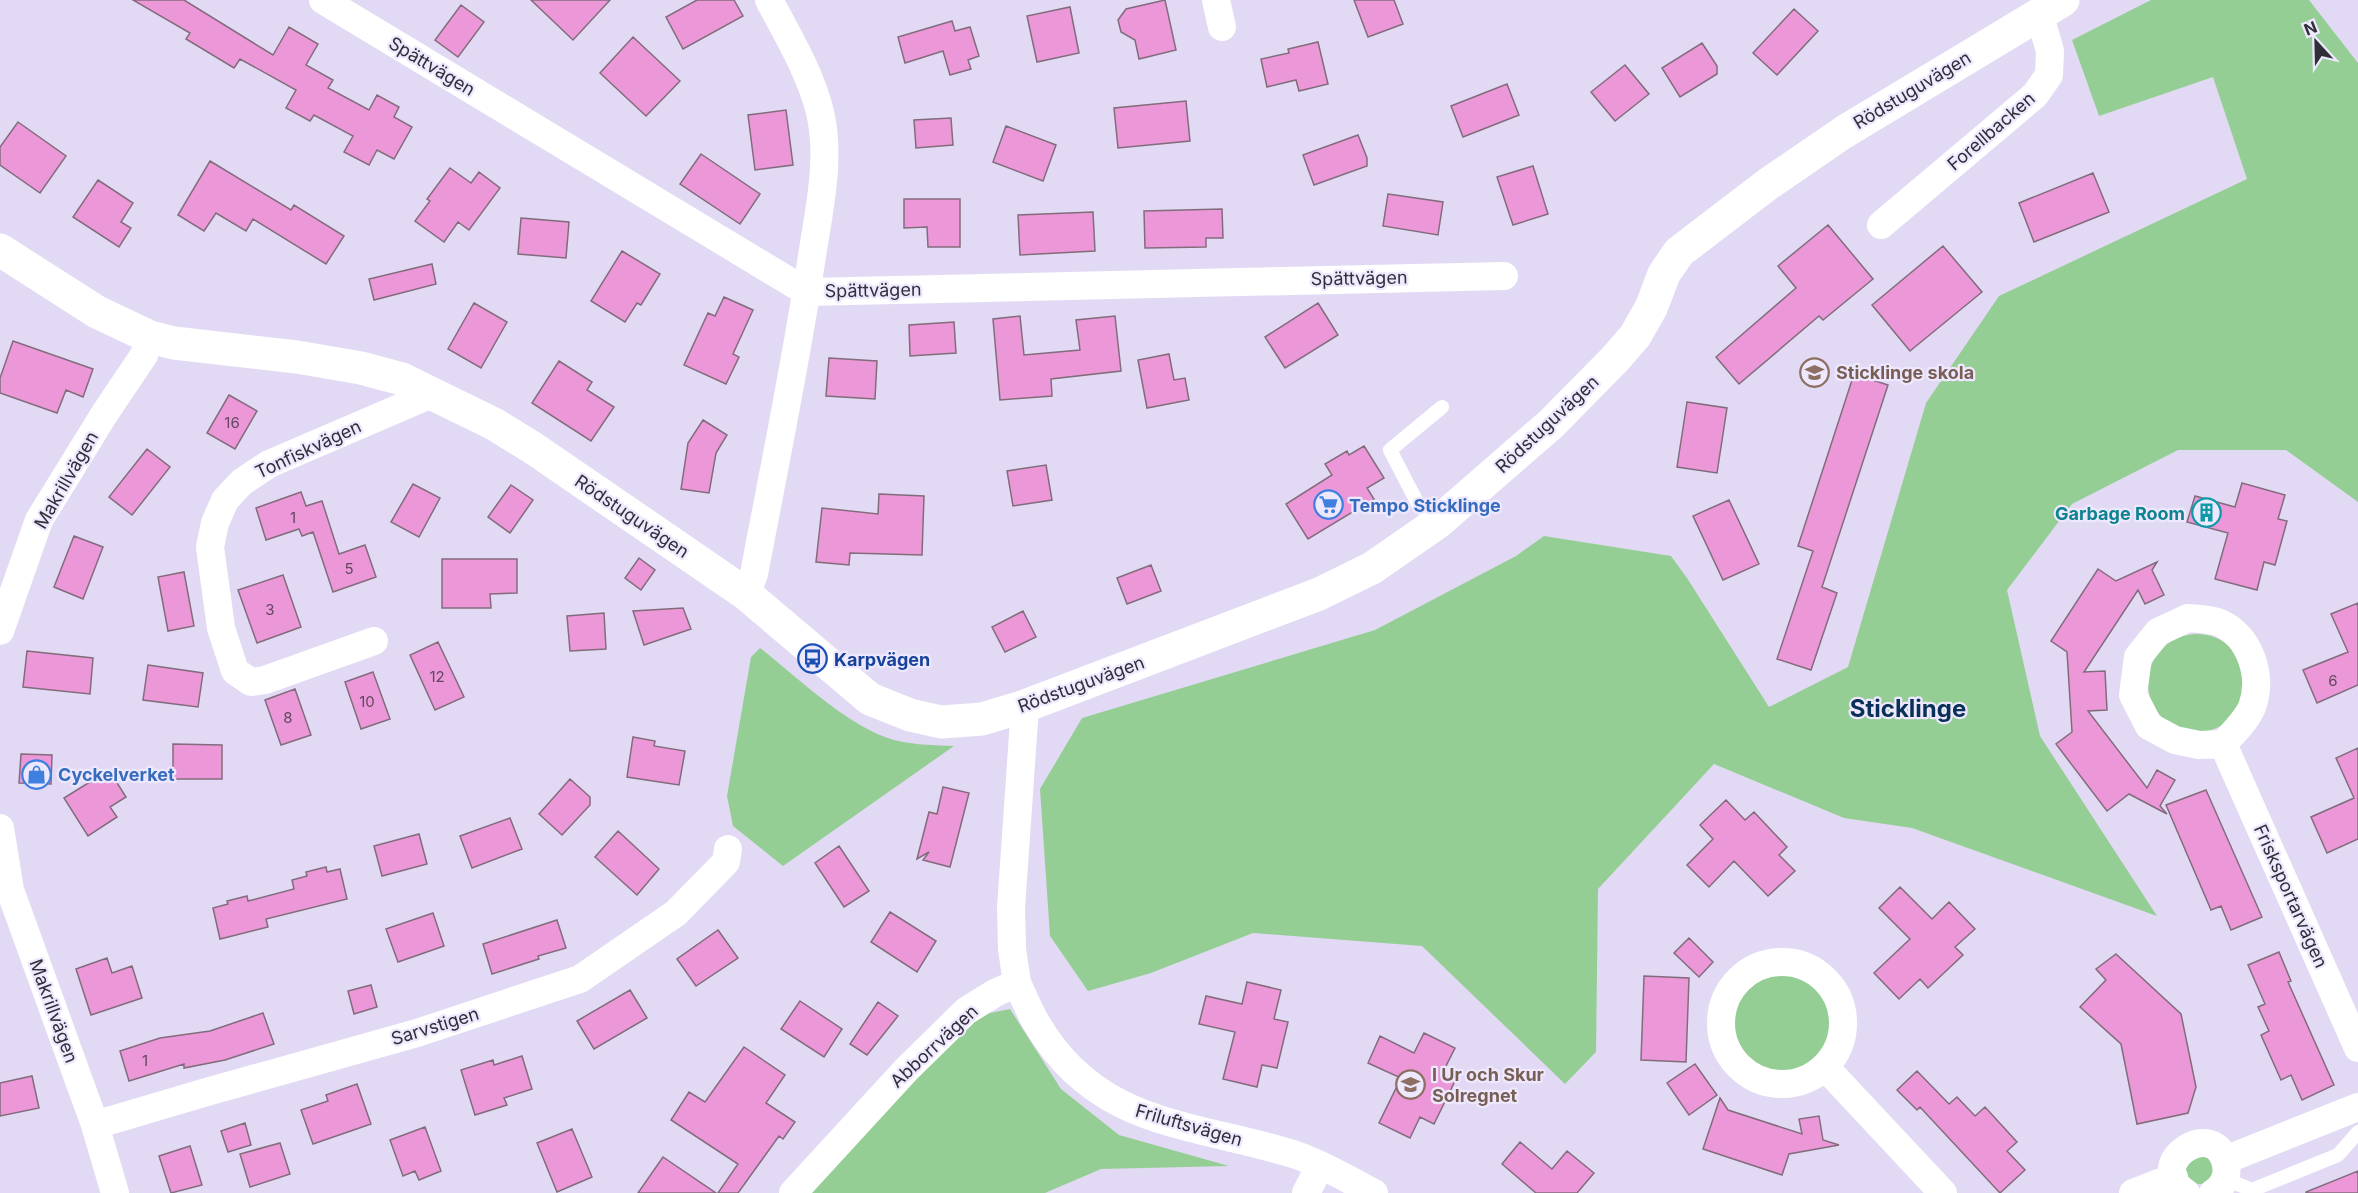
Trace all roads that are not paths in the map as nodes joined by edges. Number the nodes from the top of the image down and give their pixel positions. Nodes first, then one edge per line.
1 (323, 0) edge
2 (770, 0) edge
3 (2051, 6) edge
4 (1881, 225) dead end
5 (0, 250) edge
6 (1504, 276) dead end
7 (807, 292) junction
8 (150, 337) junction
9 (432, 394) junction
10 (1442, 407) dead end
11 (1437, 523) junction
12 (746, 594) junction
13 (0, 631) edge
14 (374, 641) dead end
15 (1025, 706) junction
16 (2223, 744) junction
17 (0, 828) edge
18 (728, 849) dead end
19 (5, 892) edge
20 (1017, 983) junction
21 (2358, 1048) edge
22 (1825, 1067) junction
23 (2358, 1107) edge
24 (95, 1125) junction
25 (2358, 1132) edge
26 (1320, 1166) junction
27 (2221, 1177) edge
28 (2180, 1185) edge
29 (115, 1193) edge
30 (793, 1193) edge
31 (1306, 1193) edge
32 (1374, 1193) edge
33 (1943, 1193) edge
34 (2133, 1193) edge

1 - 7 street, Spättvägen
2 - 7 street
3 - 4 street, Forellbacken
3 - 11 street, Rödstuguvägen
5 - 8 street, Rödstuguvägen
6 - 7 street, Spättvägen
7 - 12 street
8 - 9 street, Rödstuguvägen
8 - 13 street, Makrillvägen
9 - 12 street, Rödstuguvägen
9 - 14 street, Tonfiskvägen
10 - 11 lane
11 - 15 street, Rödstuguvägen
12 - 15 street, Rödstuguvägen
15 - 20 street
16 - 16 street
16 - 21 street, Frisksportarvägen
17 - 19 street, Makrillvägen
18 - 24 street, Sarvstigen
19 - 24 street, Makrillvägen
20 - 26 street, Friluftsvägen
20 - 30 street, Abborrvägen
22 - 22 street
22 - 33 street
23 - 27 street
24 - 29 street, Makrillvägen
25 - 27 lane
26 - 31 street
26 - 32 street, Friluftsvägen
27 - 28 street
28 - 34 street

